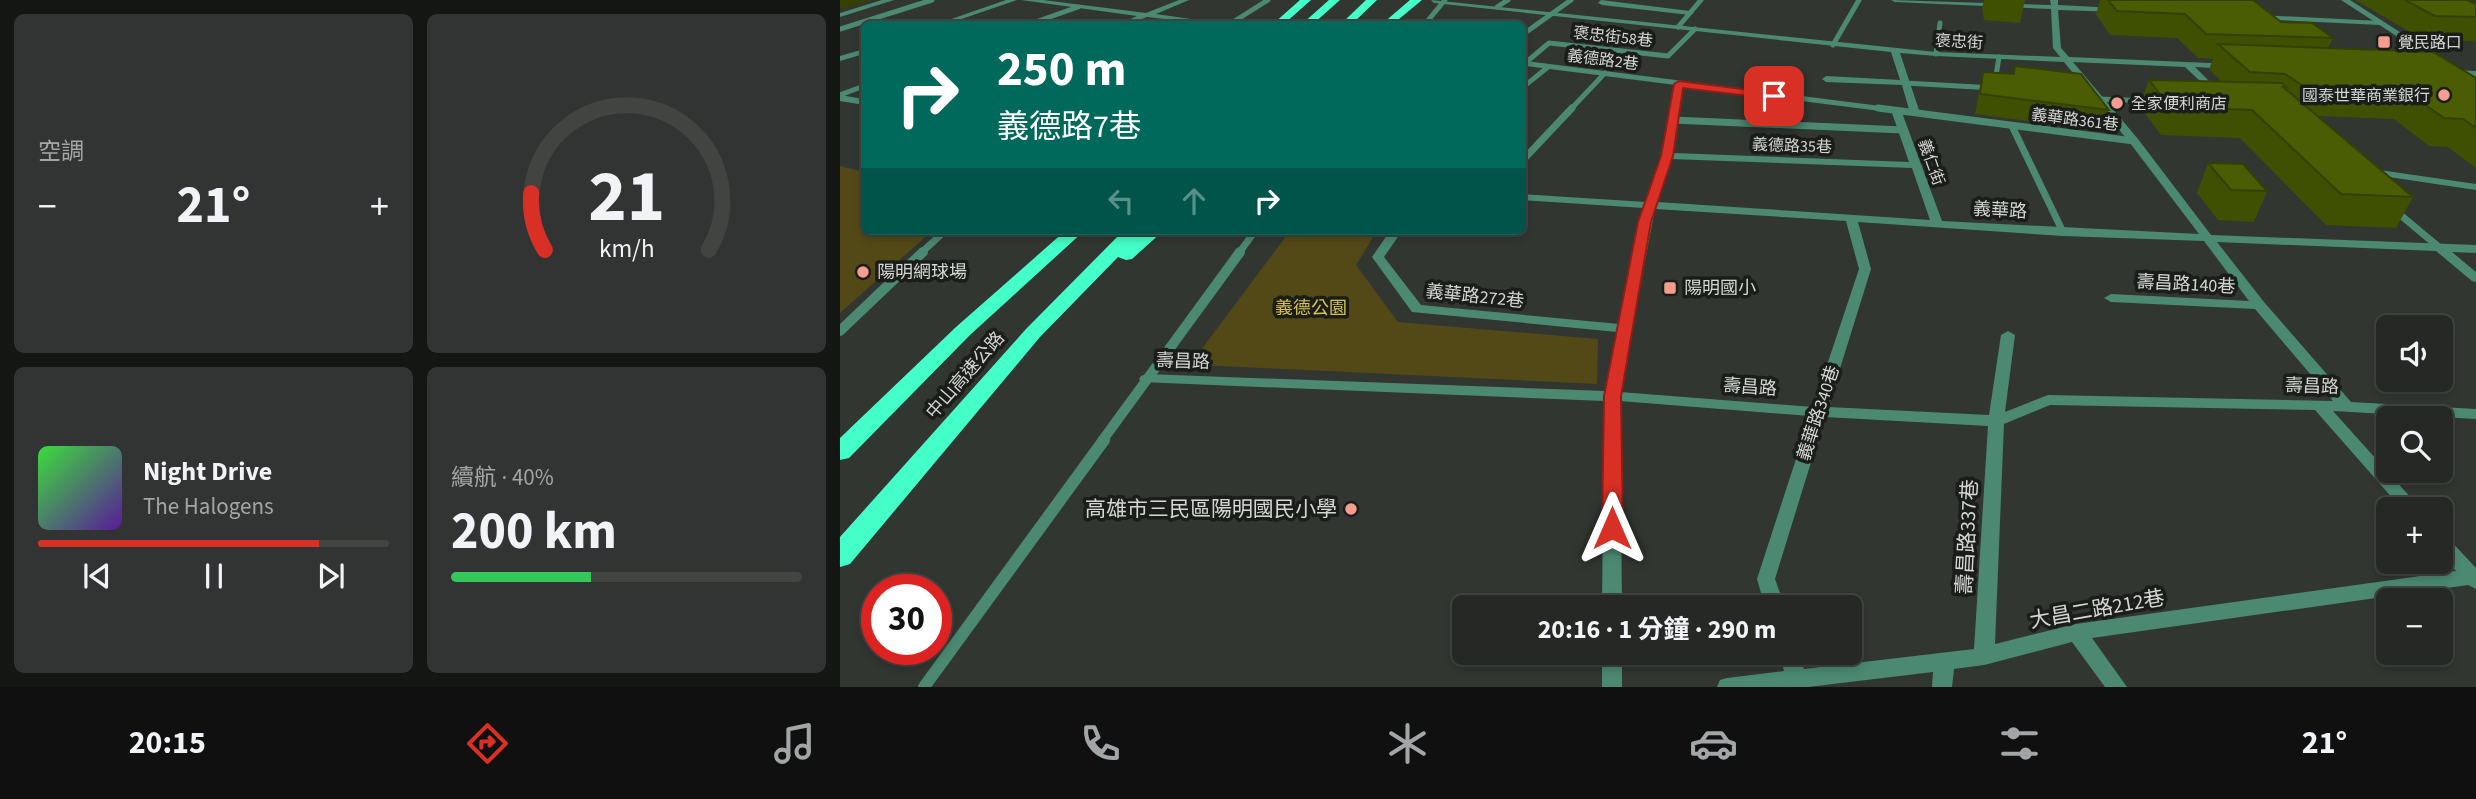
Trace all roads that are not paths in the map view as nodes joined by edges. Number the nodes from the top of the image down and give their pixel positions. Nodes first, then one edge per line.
1 (890, 0) edge
2 (932, 0) edge
3 (1013, 0) edge
4 (1025, 0) edge
5 (1185, 0) edge
6 (1268, 0) edge
7 (1306, 0) edge
8 (1335, 0) edge
9 (1372, 0) edge
10 (1508, 0) edge
11 (1571, 0) edge
12 (1606, 0) edge
13 (1701, 0) edge
14 (1858, 0) edge
15 (1895, 0) edge
16 (2345, 0) edge
17 (1434, 1) edge
18 (1444, 1) edge
19 (1081, 3) edge
20 (1411, 3) edge
21 (2054, 4) edge
22 (1497, 7) junction
23 (2122, 10) edge
24 (1552, 13) junction
25 (1690, 13) junction
26 (840, 15) edge
27 (1146, 15) junction
28 (2244, 16) edge
29 (865, 21) edge
30 (951, 21) edge
31 (1037, 21) edge
32 (1131, 21) edge
33 (1197, 21) edge
34 (1235, 21) edge
35 (1282, 21) edge
36 (1310, 21) edge
37 (1349, 21) edge
38 (1390, 21) edge
39 (1427, 21) edge
40 (861, 22) edge
41 (1940, 23) dead end
42 (2380, 23) junction
43 (1678, 27) junction
44 (840, 29) edge
45 (1695, 29) junction
46 (1526, 32) edge
47 (1833, 45) junction
48 (1895, 51) junction
49 (861, 52) edge
50 (1936, 54) junction
51 (1999, 57) junction
52 (840, 60) edge
53 (2069, 61) junction
54 (1526, 62) edge
55 (1526, 64) edge
56 (2188, 64) junction
57 (1548, 66) junction
58 (2243, 66) edge
59 (2433, 72) edge
60 (1605, 73) junction
61 (2460, 73) junction
62 (2476, 74) edge
63 (1826, 79) dead end
64 (1905, 83) junction
65 (2476, 83) edge
66 (1679, 84) junction
67 (1526, 85) edge
68 (861, 87) edge
69 (840, 96) edge
70 (2097, 99) junction
71 (861, 101) edge
72 (2162, 101) edge
73 (2213, 103) edge
74 (2226, 103) joint
75 (1896, 110) junction
76 (1915, 113) junction
77 (1673, 120) junction
78 (2012, 126) junction
79 (1903, 130) junction
80 (2134, 141) junction
81 (1667, 156) junction
82 (1526, 157) edge
83 (1916, 165) junction
84 (2357, 170) edge
85 (2476, 187) edge
86 (1526, 197) edge
87 (2387, 204) edge
88 (1650, 206) junction
89 (1851, 219) junction
90 (1937, 224) junction
91 (2063, 232) junction
92 (941, 235) edge
93 (1052, 235) edge
94 (1071, 235) edge
95 (1129, 235) edge
96 (1149, 235) edge
97 (1252, 235) edge
98 (1393, 235) edge
99 (2209, 237) junction
100 (2440, 248) junction
101 (2476, 249) edge
102 (2476, 278) edge
103 (2110, 298) dead end
104 (2259, 305) junction
105 (1623, 328) junction
106 (840, 331) edge
107 (963, 331) junction
108 (1033, 333) junction
109 (2008, 335) dead end
110 (1146, 379) junction
111 (1612, 396) junction
112 (2319, 405) junction
113 (2347, 407) junction
114 (1818, 412) junction
115 (2476, 414) edge
116 (1996, 421) junction
117 (840, 452) edge
118 (2401, 497) edge
119 (2453, 555) edge
120 (840, 556) edge
121 (2475, 578) edge
122 (1612, 595) edge
123 (1771, 595) edge
124 (2076, 632) junction
125 (1984, 656) junction
126 (1945, 662) junction
127 (1612, 665) edge
128 (1793, 665) edge
129 (1797, 680) junction
130 (923, 687) edge
131 (1612, 687) edge
132 (1727, 687) edge
133 (1942, 687) edge
134 (2117, 687) edge

1 - 26 street
2 - 29 lane
3 - 30 street
4 - 19 street
5 - 27 street
6 - 34 lane
7 - 35 highway
8 - 36 highway
9 - 37 highway
10 - 22 lane
11 - 24 lane
12 - 25 street
13 - 25 lane
14 - 47 lane
15 - 21 street
16 - 42 street
17 - 18 street, 褒忠街
18 - 22 street, 褒忠街
18 - 39 lane
19 - 27 street
19 - 31 lane
20 - 38 highway
21 - 23 street
21 - 53 street, 壽昌路
22 - 24 street, 褒忠街
24 - 43 street, 褒忠街
24 - 46 lane
25 - 43 lane
27 - 32 street
27 - 33 street
28 - 42 street
40 - 44 lane
41 - 50 lane
42 - 61 street
43 - 45 street, 褒忠街
45 - 47 street, 褒忠街
45 - 54 lane, 褒忠街58巷
47 - 48 street, 褒忠街
48 - 50 street, 褒忠街
48 - 64 street
49 - 52 street
50 - 51 street, 褒忠街
51 - 53 street, 褒忠街
51 - 64 lane
53 - 56 street, 褒忠街
53 - 70 street, 壽昌路
55 - 57 lane, 義德路2巷
56 - 58 street, 褒忠街
56 - 74 street
57 - 60 lane, 義德路2巷
57 - 67 lane
59 - 61 street
60 - 66 lane, 義德路2巷
60 - 82 lane
61 - 62 street
61 - 65 street
63 - 64 street
64 - 76 street
66 - 75 lane, 義德路2巷
66 - 77 street
68 - 69 lane
69 - 71 street
70 - 72 lane
70 - 80 street, 壽昌路
73 - 74 lane
75 - 76 lane, 義華路361巷
75 - 79 street, 義仁街
76 - 78 lane, 義華路361巷
77 - 79 lane
77 - 81 street
78 - 80 lane, 義華路361巷
78 - 91 lane, 義華路361巷
79 - 83 street, 義仁街
80 - 99 street, 壽昌路
81 - 83 street, 義德路35巷
81 - 88 street
83 - 90 street, 義仁街
84 - 85 street
86 - 88 street, 義華路
87 - 100 lane
88 - 89 street, 義華路
88 - 105 street
89 - 90 street, 義華路
89 - 114 street, 義華路340巷
90 - 91 street, 義華路
91 - 99 street, 義華路
92 - 106 lane
93 - 107 highway
94 - 107 highway, 中山高速公路
95 - 108 highway, 中山高速公路
96 - 108 highway
97 - 110 lane
98 - 105 street, 義華路272巷
99 - 100 street, 義華路
99 - 104 street, 壽昌路
100 - 101 street, 義華路
100 - 102 street
103 - 104 street, 壽昌路140巷
104 - 113 street, 壽昌路
105 - 111 street
107 - 117 highway, 中山高速公路
108 - 120 highway, 中山高速公路
109 - 116 street, 壽昌路337巷
110 - 111 street, 壽昌路
110 - 130 lane
111 - 114 street, 壽昌路
111 - 122 street
112 - 113 street, 壽昌路
112 - 116 street, 壽昌路
112 - 118 street
113 - 115 street, 壽昌路
114 - 116 street, 壽昌路
114 - 123 street, 義華路340巷
116 - 125 street, 壽昌路337巷
119 - 121 street
121 - 124 street, 大昌二路212巷
124 - 125 street, 大昌二路212巷
124 - 134 street
125 - 126 street, 大昌二路212巷
126 - 129 street, 大昌二路212巷
126 - 133 street
127 - 131 street
128 - 129 street
129 - 132 street, 大昌二路212巷

